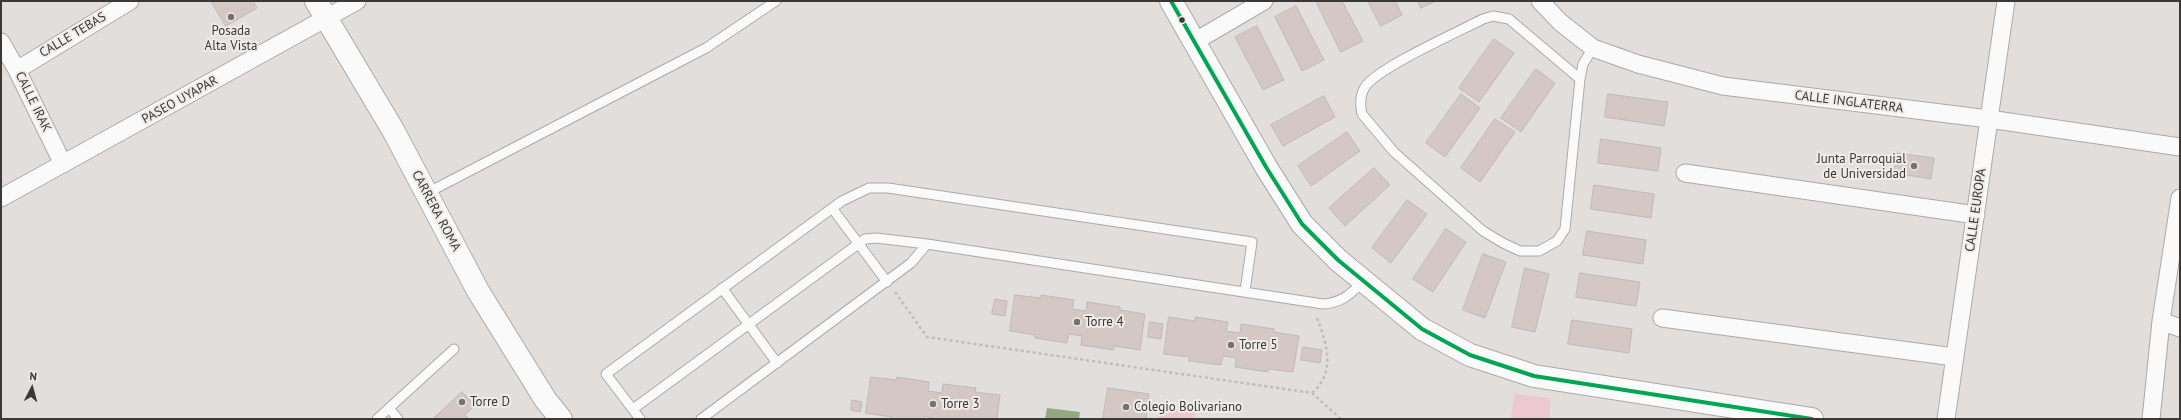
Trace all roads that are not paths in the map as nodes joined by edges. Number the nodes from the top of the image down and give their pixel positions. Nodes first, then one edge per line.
1 (130, 1) edge
2 (357, 1) edge
3 (776, 1) edge
4 (1171, 1) edge
5 (1540, 1) edge
6 (2006, 1) edge
7 (1261, 2) edge
8 (321, 10) edge
9 (1, 42) edge
10 (1194, 42) junction
11 (1593, 48) junction
12 (17, 70) junction
13 (1580, 79) junction
14 (1989, 119) junction
15 (2180, 147) edge
16 (63, 164) junction
17 (1685, 173) dead end
18 (427, 193) junction
19 (1, 198) edge
20 (2180, 198) edge
21 (832, 208) junction
22 (1976, 215) junction
23 (859, 243) junction
24 (926, 244) junction
25 (887, 282) junction
26 (1363, 282) junction
27 (722, 288) junction
28 (1245, 291) junction
29 (1662, 318) dead end
30 (2161, 321) junction
31 (749, 324) junction
32 (2180, 328) edge
33 (454, 349) dead end
34 (1954, 357) junction
35 (777, 363) junction
36 (389, 408) junction
37 (632, 410) junction
38 (1747, 414) edge
39 (377, 419) edge
40 (398, 419) edge
41 (561, 419) edge
42 (640, 419) edge
43 (701, 419) edge
44 (1812, 419) edge
45 (1946, 419) edge
46 (2151, 419) edge

1 - 12 street, CALLE TEBAS
2 - 8 street, PASEO UYAPAR
3 - 18 lane
4 - 10 street
5 - 11 street, CALLE INGLATERRA
6 - 14 street, CALLE EUROPA
7 - 10 street
8 - 16 street, PASEO UYAPAR
8 - 18 street, CARRERA ROMA
9 - 12 street, CALLE IRAK
10 - 26 street
11 - 13 lane
11 - 14 street, CALLE INGLATERRA
12 - 16 street, CALLE IRAK
13 - 13 lane
14 - 15 street, CALLE INGLATERRA
14 - 22 street, CALLE EUROPA
16 - 19 street, PASEO UYAPAR
17 - 22 street
18 - 41 street, CARRERA ROMA
20 - 30 street
21 - 23 lane
21 - 27 lane
21 - 28 lane
22 - 34 street, CALLE EUROPA
23 - 24 lane
23 - 25 lane
23 - 31 lane
24 - 25 lane
24 - 28 lane
25 - 35 lane
26 - 28 lane
26 - 38 street
27 - 31 lane
27 - 37 lane
29 - 34 street
30 - 32 street
30 - 46 street
31 - 35 lane
31 - 37 lane
33 - 36 lane
34 - 45 street, CALLE EUROPA
35 - 43 lane
36 - 39 lane
36 - 40 lane
37 - 42 lane
38 - 44 street

